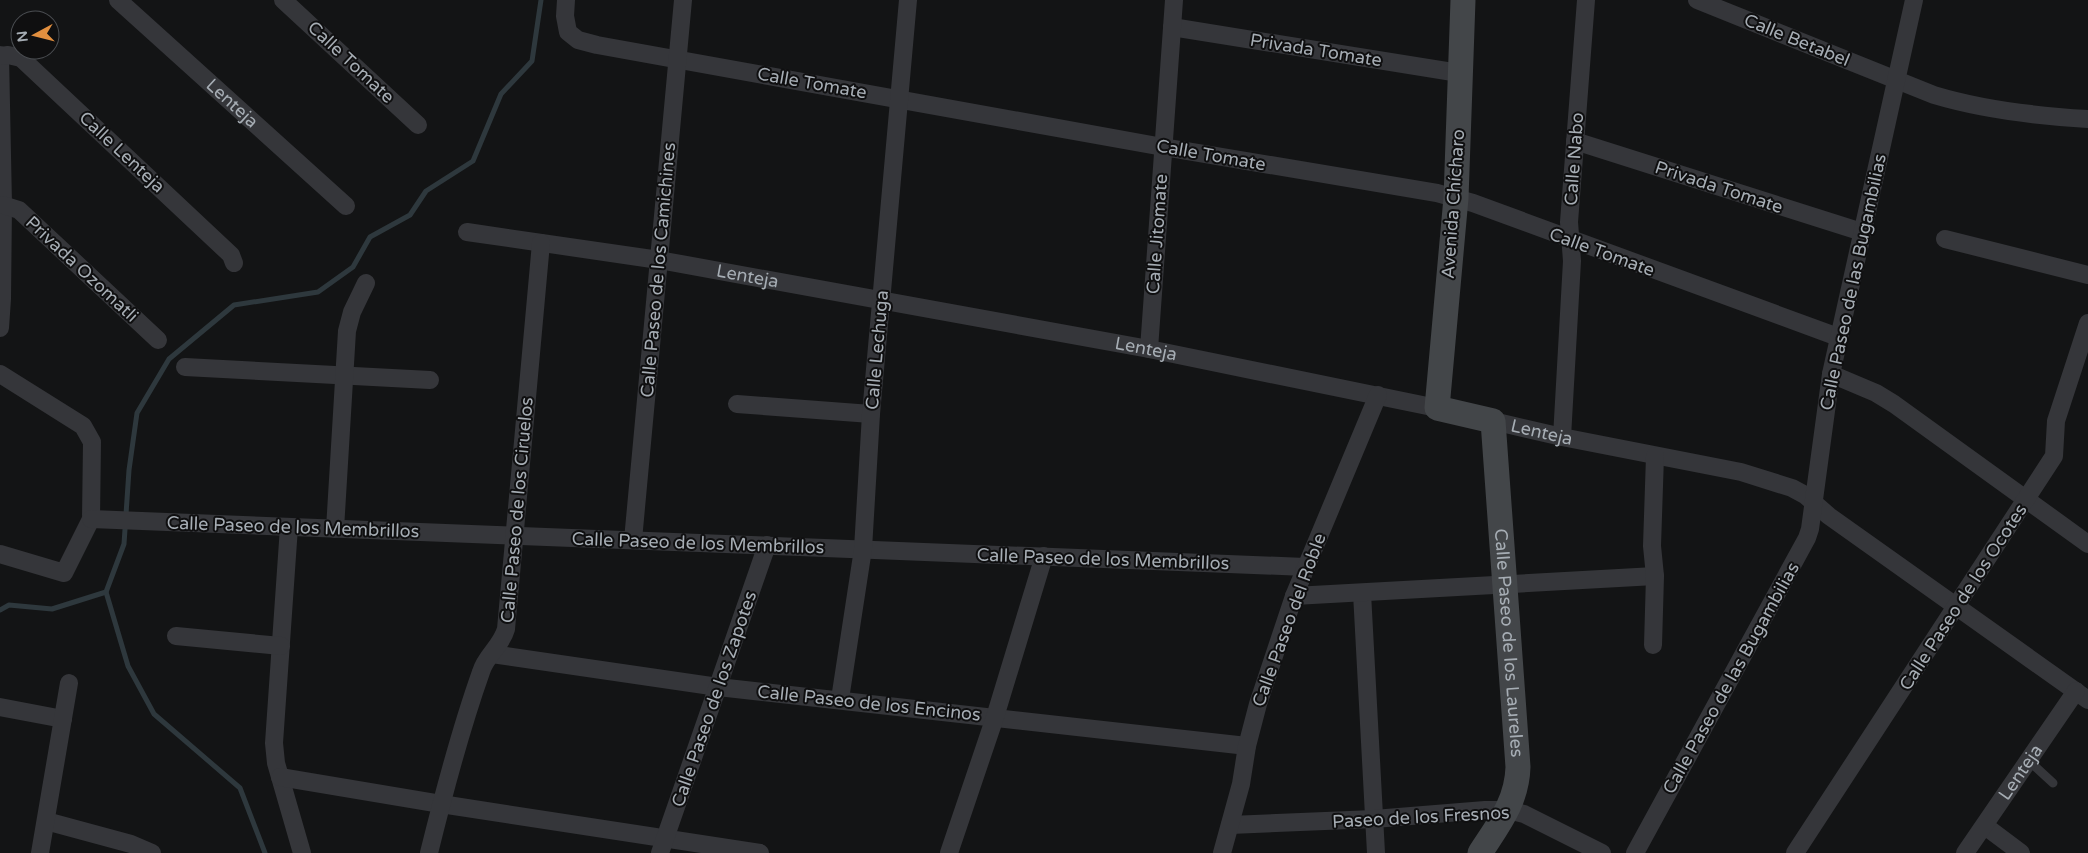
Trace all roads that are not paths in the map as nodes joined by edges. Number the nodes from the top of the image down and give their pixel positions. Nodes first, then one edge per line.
1 (118, 0) edge
2 (284, 0) edge
3 (566, 0) edge
4 (683, 0) edge
5 (908, 0) edge
6 (1174, 0) edge
7 (1463, 0) edge
8 (1586, 0) edge
9 (1697, 0) edge
10 (1914, 0) edge
11 (1172, 27) junction
12 (0, 56) edge
13 (678, 60) junction
14 (1460, 73) junction
15 (1896, 81) junction
16 (898, 99) junction
17 (2088, 119) edge
18 (418, 125) dead end
19 (1575, 142) junction
20 (1163, 147) junction
21 (1456, 198) junction
22 (3, 205) junction
23 (346, 206) dead end
24 (468, 232) dead end
25 (1862, 232) junction
26 (1945, 239) dead end
27 (1570, 240) junction
28 (541, 243) junction
29 (659, 260) junction
30 (234, 263) dead end
31 (2088, 274) edge
32 (366, 284) dead end
33 (1, 299) edge
34 (881, 302) junction
35 (2088, 323) edge
36 (0, 328) edge
37 (1838, 337) junction
38 (158, 340) dead end
39 (1150, 349) junction
40 (185, 367) dead end
41 (0, 374) edge
42 (1831, 374) junction
43 (343, 376) junction
44 (430, 380) dead end
45 (1378, 395) junction
46 (737, 404) dead end
47 (1437, 408) junction
48 (871, 414) junction
49 (1493, 421) junction
50 (1562, 437) junction
51 (1655, 456) junction
52 (2026, 501) junction
53 (1815, 503) junction
54 (98, 519) junction
55 (289, 527) junction
56 (335, 528) junction
57 (515, 536) junction
58 (633, 540) junction
59 (2088, 544) edge
60 (767, 546) junction
61 (863, 549) junction
62 (0, 554) edge
63 (1044, 556) junction
64 (1305, 567) junction
65 (1655, 576) junction
66 (1506, 583) junction
67 (1362, 593) junction
68 (1294, 596) junction
69 (1956, 607) junction
70 (176, 636) dead end
71 (1653, 645) dead end
72 (281, 646) junction
73 (492, 654) junction
74 (69, 683) dead end
75 (718, 687) junction
76 (2082, 696) edge
77 (840, 699) junction
78 (0, 707) edge
79 (995, 717) junction
80 (63, 719) junction
81 (1247, 746) junction
82 (2028, 760) junction
83 (280, 778) junction
84 (2053, 783) dead end
85 (441, 804) junction
86 (1508, 810) junction
87 (1374, 819) junction
88 (46, 821) junction
89 (1230, 825) junction
90 (1985, 826) junction
91 (663, 846) edge
92 (40, 853) edge
93 (152, 853) edge
94 (302, 853) edge
95 (429, 853) edge
96 (760, 853) edge
97 (950, 853) edge
98 (1222, 853) edge
99 (1376, 853) edge
100 (1480, 853) edge
101 (1602, 853) edge
102 (1635, 853) edge
103 (1795, 853) edge
104 (1965, 853) edge
105 (2021, 853) edge

1 - 23 street, Lenteja
2 - 18 street, Calle Tomate
3 - 13 street, Calle Tomate
4 - 13 street, Calle Paseo de los Camichines
5 - 16 street, Calle Lechuga
6 - 11 street, Calle Jitomate
7 - 14 street, Avenida Chícharo
8 - 19 street, Calle Nabo
9 - 15 street, Calle Betabel
10 - 15 street, Calle Paseo de las Bugambilias
11 - 14 street, Privada Tomate
11 - 20 street, Calle Jitomate
12 - 22 street
12 - 30 street, Calle Lenteja
13 - 16 street, Calle Tomate
13 - 29 street, Calle Paseo de los Camichines
14 - 21 street, Avenida Chícharo
15 - 17 street, Calle Betabel
15 - 25 street, Calle Paseo de las Bugambilias
16 - 20 street, Calle Tomate
16 - 34 street, Calle Lechuga
19 - 25 street, Privada Tomate
19 - 27 street, Calle Nabo
20 - 21 street, Calle Tomate
20 - 39 street, Calle Jitomate
21 - 27 street, Calle Tomate
21 - 47 street, Avenida Chícharo
22 - 33 street
22 - 38 street, Privada Ozomatli
24 - 28 street, Lenteja
25 - 37 street, Calle Paseo de las Bugambilias
26 - 31 street
27 - 37 street, Calle Tomate
27 - 50 street, Calle Nabo
28 - 29 street, Lenteja
28 - 57 street, Calle Paseo de los Ciruelos
29 - 34 street, Lenteja
29 - 58 street, Calle Paseo de los Camichines
32 - 43 street
33 - 36 street
34 - 39 street, Lenteja
34 - 48 street, Calle Lechuga
35 - 52 street, Calle Paseo de los Ocotes
37 - 42 street, Calle Paseo de las Bugambilias
39 - 45 street, Lenteja
40 - 43 street
41 - 54 street
42 - 52 street
42 - 53 street, Calle Paseo de las Bugambilias
43 - 44 street
43 - 56 street
45 - 47 street, Lenteja
45 - 64 street, Calle Paseo del Roble
46 - 48 street
47 - 49 street, Lenteja
48 - 61 street, Calle Lechuga
49 - 50 street, Lenteja
49 - 66 street, Calle Paseo de los Laureles
50 - 51 street, Lenteja
51 - 53 street, Lenteja
51 - 65 street
52 - 59 street
52 - 69 street, Calle Paseo de los Ocotes
53 - 69 street, Lenteja
53 - 102 street, Calle Paseo de las Bugambilias
54 - 55 street, Calle Paseo de los Membrillos
54 - 62 street
55 - 56 street, Calle Paseo de los Membrillos
55 - 72 street
56 - 57 street, Calle Paseo de los Membrillos
57 - 58 street, Calle Paseo de los Membrillos
57 - 73 street, Calle Paseo de los Ciruelos
58 - 60 street, Calle Paseo de los Membrillos
60 - 61 street, Calle Paseo de los Membrillos
60 - 75 street, Calle Paseo de los Zapotes
61 - 63 street, Calle Paseo de los Membrillos
61 - 77 street, Calle Lechuga
63 - 64 street, Calle Paseo de los Membrillos
63 - 79 street
64 - 68 street, Calle Paseo del Roble
65 - 66 street
65 - 71 street
66 - 67 street
66 - 86 street, Calle Paseo de los Laureles
67 - 68 street
67 - 87 street
68 - 81 street, Calle Paseo del Roble
69 - 76 street, Lenteja
69 - 103 street, Calle Paseo de los Ocotes
70 - 72 street
72 - 83 street
73 - 75 street, Calle Paseo de los Encinos
73 - 85 street, Calle Paseo de los Ciruelos
74 - 80 street
75 - 77 street, Calle Paseo de los Encinos
75 - 91 street, Calle Paseo de los Zapotes
76 - 82 street, Lenteja
77 - 79 street, Calle Paseo de los Encinos
78 - 80 street
79 - 81 street, Calle Paseo de los Encinos
79 - 97 street
80 - 88 street
81 - 89 street, Calle Paseo del Roble
82 - 84 lane
82 - 90 street, Lenteja
83 - 85 street
83 - 94 street
85 - 91 street
85 - 95 street, Calle Paseo de los Ciruelos
86 - 87 street, Paseo de los Fresnos
86 - 100 street, Calle Paseo de los Laureles
86 - 101 street, Paseo de los Fresnos
87 - 89 street, Paseo de los Fresnos
87 - 99 street
88 - 92 street
88 - 93 street
89 - 98 street, Calle Paseo del Roble
90 - 104 street, Lenteja
90 - 105 street
91 - 96 street

